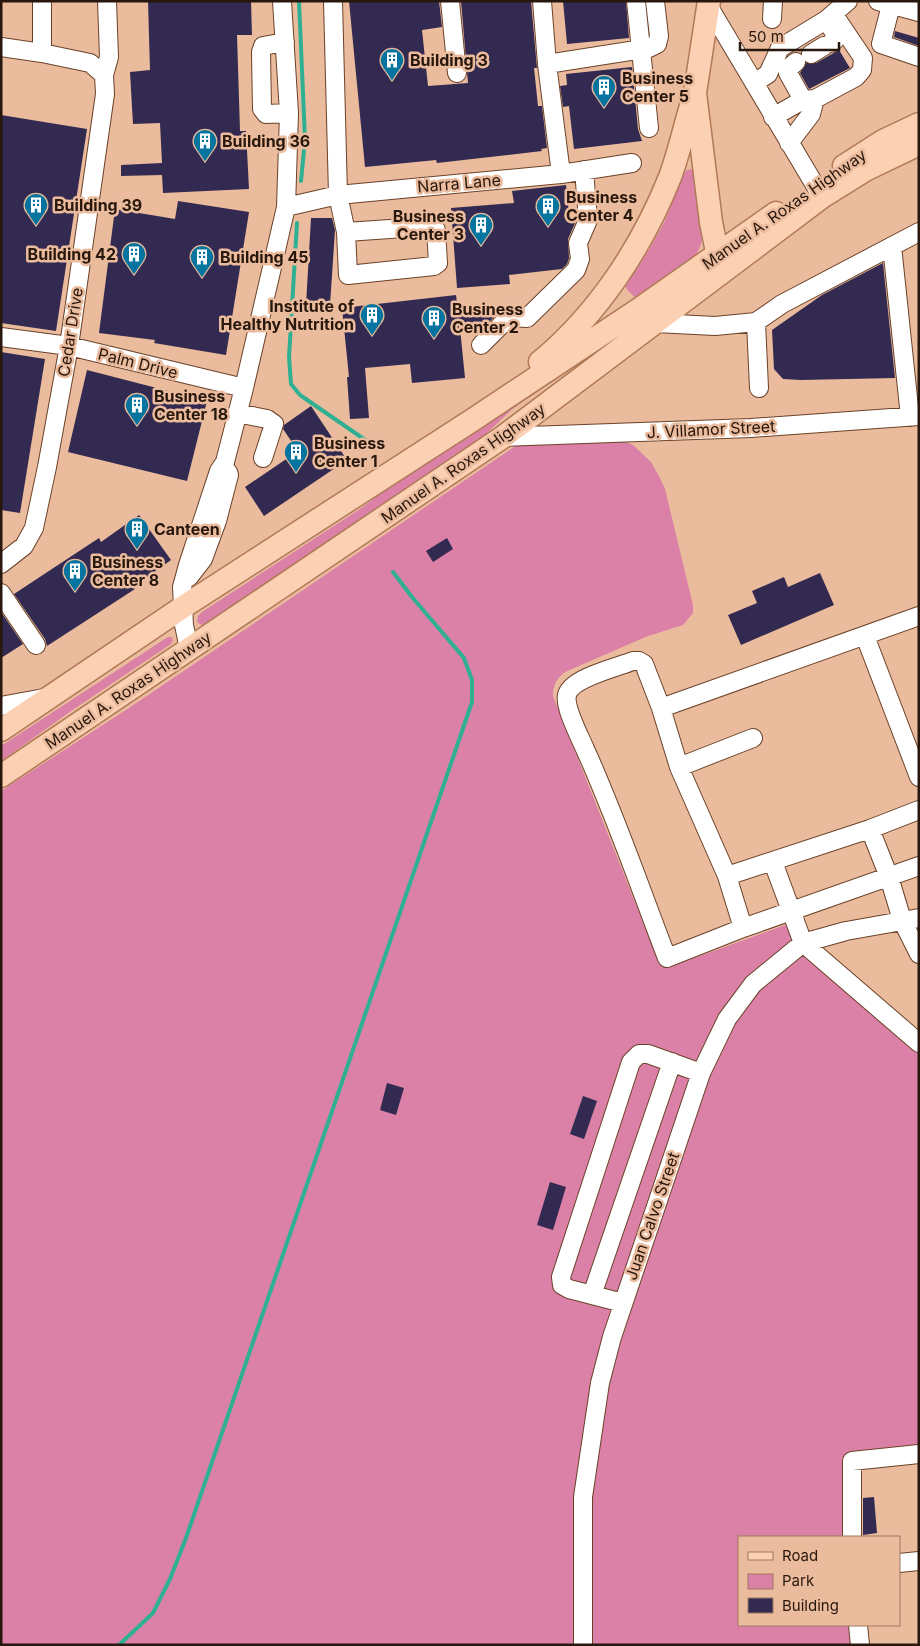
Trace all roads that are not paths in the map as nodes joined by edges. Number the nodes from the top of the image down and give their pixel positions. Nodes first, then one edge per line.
1 (42, 1) edge
2 (107, 1) edge
3 (282, 1) edge
4 (333, 1) edge
5 (450, 1) edge
6 (542, 1) edge
7 (636, 1) edge
8 (655, 1) edge
9 (773, 1) edge
10 (848, 1) edge
11 (885, 3) edge
12 (709, 4) edge
13 (919, 12) edge
14 (830, 17) junction
15 (772, 20) dead end
16 (285, 42) junction
17 (1, 47) edge
18 (642, 48) junction
19 (42, 53) junction
20 (919, 57) edge
21 (547, 64) junction
22 (457, 73) dead end
23 (104, 75) junction
24 (754, 83) junction
25 (695, 93) junction
26 (809, 100) junction
27 (289, 113) junction
28 (773, 117) junction
29 (649, 128) dead end
30 (918, 140) edge
31 (789, 143) junction
32 (632, 163) dead end
33 (584, 170) junction
34 (561, 174) junction
35 (818, 192) junction
36 (338, 195) junction
37 (286, 207) junction
38 (346, 232) junction
39 (919, 232) edge
40 (892, 246) junction
41 (719, 265) junction
42 (756, 322) junction
43 (655, 323) junction
44 (1, 337) edge
45 (481, 345) dead end
46 (69, 346) junction
47 (244, 388) junction
48 (760, 388) dead end
49 (237, 413) junction
50 (914, 416) edge
51 (471, 421) junction
52 (503, 437) junction
53 (263, 458) dead end
54 (1, 564) edge
55 (1, 593) edge
56 (182, 597) junction
57 (919, 616) edge
58 (865, 636) junction
59 (36, 645) dead end
60 (189, 648) junction
61 (52, 696) junction
62 (1, 706) edge
63 (660, 708) junction
64 (1, 730) edge
65 (753, 738) dead end
66 (679, 767) junction
67 (1, 776) edge
68 (919, 777) edge
69 (919, 810) edge
70 (870, 828) junction
71 (773, 862) junction
72 (919, 866) edge
73 (727, 876) junction
74 (889, 877) junction
75 (792, 912) junction
76 (911, 919) edge
77 (743, 928) junction
78 (803, 943) junction
79 (919, 954) edge
80 (919, 1043) edge
81 (672, 1062) junction
82 (700, 1073) junction
83 (592, 1295) junction
84 (623, 1303) junction
85 (919, 1454) edge
86 (852, 1536) edge
87 (919, 1561) edge
88 (900, 1563) edge
89 (858, 1626) edge
90 (583, 1645) edge
91 (860, 1645) edge

1 - 19 street
2 - 23 street, Cedar Drive
3 - 16 street
4 - 36 street
5 - 22 street
6 - 21 street
7 - 18 street
8 - 18 street
9 - 15 street
10 - 14 street
11 - 13 street
11 - 20 street
12 - 24 street
12 - 25 main road
14 - 24 street
14 - 26 street
14 - 26 street
16 - 27 street
16 - 27 street
17 - 19 street
18 - 21 street
18 - 29 street
19 - 23 street
21 - 34 street
23 - 46 street, Cedar Drive
24 - 28 street
25 - 41 main road
25 - 51 main road
26 - 28 street
26 - 31 street
27 - 37 street
28 - 31 street
30 - 35 main road, Manuel A. Roxas Highway
31 - 35 street
32 - 33 street, Narra Lane
33 - 34 street, Narra Lane
33 - 45 street
34 - 36 street, Narra Lane
35 - 41 main road, Manuel A. Roxas Highway
36 - 37 street, Narra Lane
36 - 38 street
37 - 47 street
38 - 38 street
39 - 40 street
40 - 42 street
40 - 50 street
41 - 43 main road, Manuel A. Roxas Highway
41 - 51 main road, Manuel A. Roxas Highway
42 - 43 street
42 - 48 street
43 - 52 main road, Manuel A. Roxas Highway
44 - 46 street, Palm Drive
46 - 47 street, Palm Drive
46 - 54 street, Cedar Drive
47 - 49 street
49 - 53 street
49 - 56 street
50 - 52 street, J. Villamor Street
51 - 56 main road, Manuel A. Roxas Highway
52 - 60 main road, Manuel A. Roxas Highway
55 - 59 street
56 - 60 street
56 - 61 main road, Manuel A. Roxas Highway
57 - 58 street
58 - 63 street
58 - 68 street
60 - 67 main road, Manuel A. Roxas Highway
61 - 62 street
61 - 64 main road, Manuel A. Roxas Highway
63 - 66 street
63 - 77 street
65 - 66 street
66 - 73 street
69 - 70 street
70 - 71 street
70 - 74 street
71 - 73 street
71 - 75 street
72 - 74 street
73 - 77 street
74 - 75 street
74 - 76 street
75 - 77 street
75 - 78 street
76 - 78 street, Juan Calvo Street
76 - 79 street
78 - 80 street
78 - 82 street, Juan Calvo Street
81 - 82 street
81 - 83 street
81 - 83 street
82 - 84 street, Juan Calvo Street
83 - 84 street
84 - 90 street, Juan Calvo Street
85 - 86 street
87 - 88 street
89 - 91 street

